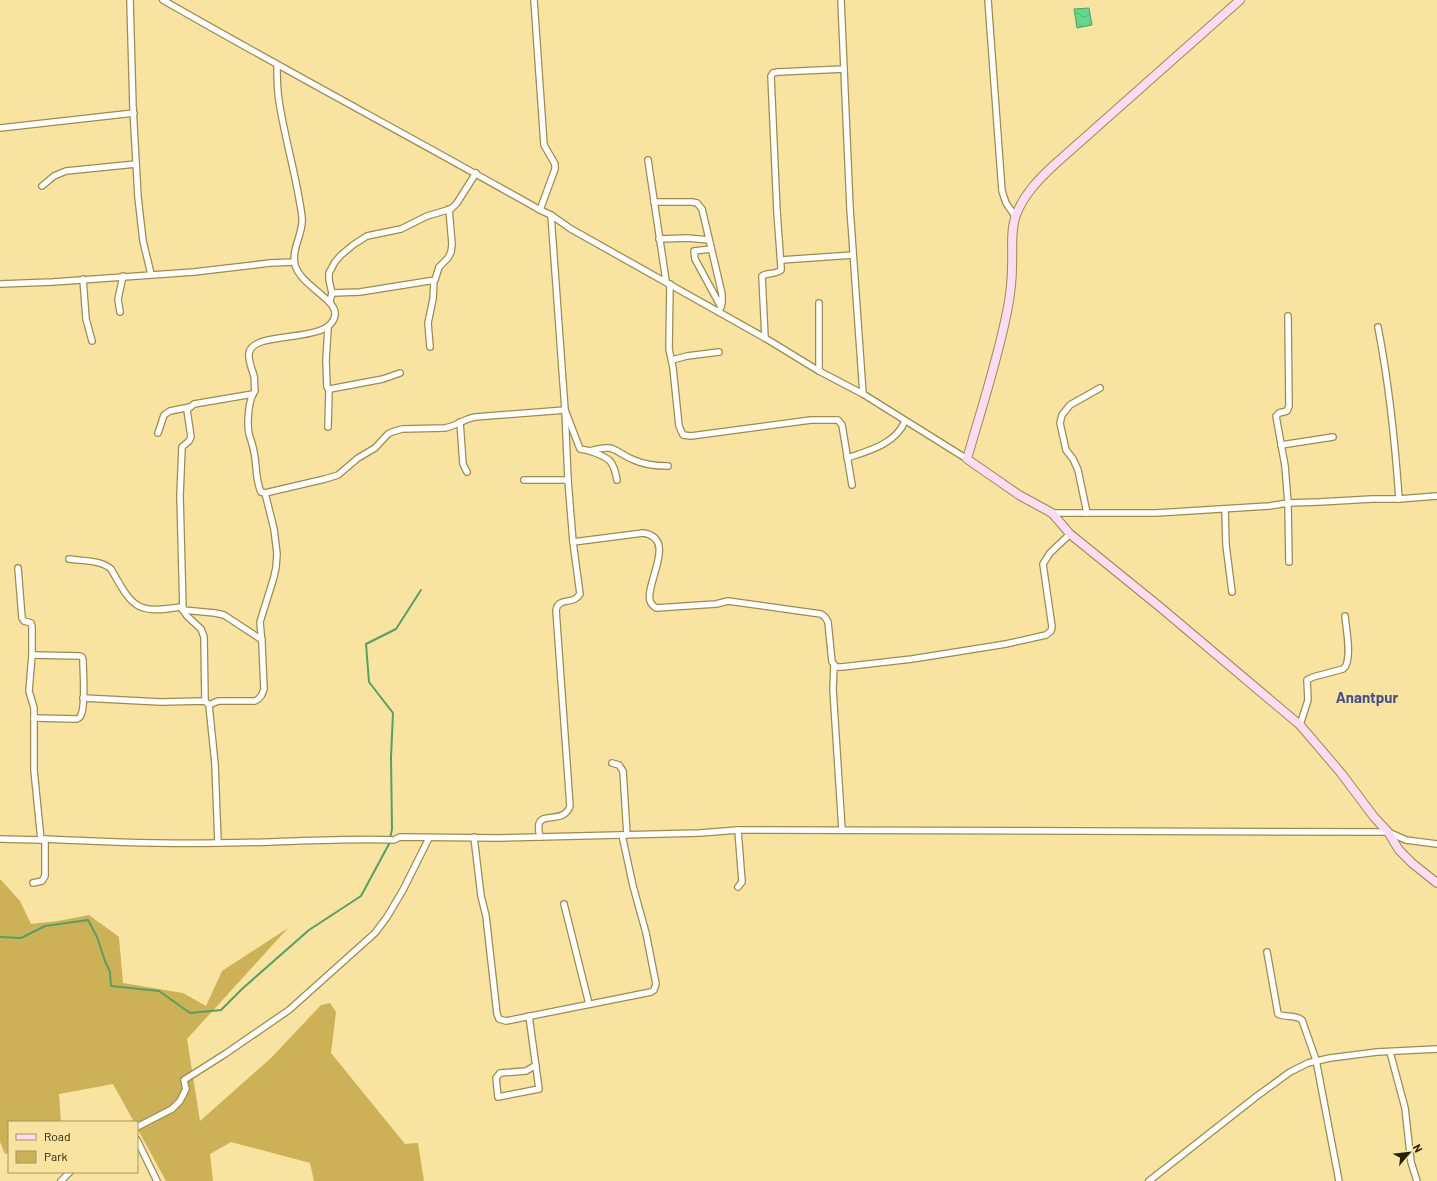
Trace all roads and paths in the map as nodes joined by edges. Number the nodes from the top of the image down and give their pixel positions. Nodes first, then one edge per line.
1 (130, 0) edge
2 (163, 0) edge
3 (534, 0) edge
4 (841, 0) edge
5 (988, 0) edge
6 (1240, 0) edge
7 (277, 64) junction
8 (844, 69) junction
9 (134, 113) junction
10 (0, 128) edge
11 (648, 160) dead end
12 (136, 164) junction
13 (476, 173) junction
14 (42, 186) dead end
15 (654, 202) junction
16 (449, 209) junction
17 (540, 210) junction
18 (551, 215) junction
19 (1015, 216) junction
20 (659, 239) junction
21 (709, 240) junction
22 (711, 249) junction
23 (853, 255) junction
24 (780, 260) junction
25 (294, 262) junction
26 (151, 274) junction
27 (123, 276) junction
28 (83, 279) junction
29 (434, 281) junction
30 (668, 283) junction
31 (0, 284) edge
32 (332, 293) junction
33 (330, 301) junction
34 (819, 303) dead end
35 (720, 310) junction
36 (120, 312) dead end
37 (1288, 316) dead end
38 (1378, 327) dead end
39 (328, 328) junction
40 (765, 338) junction
41 (92, 341) dead end
42 (430, 347) dead end
43 (719, 352) dead end
44 (672, 360) junction
45 (819, 371) junction
46 (400, 373) dead end
47 (1100, 388) dead end
48 (329, 390) junction
49 (253, 394) junction
50 (863, 394) junction
51 (190, 407) junction
52 (564, 410) junction
53 (905, 421) junction
54 (460, 422) junction
55 (328, 427) dead end
56 (158, 433) dead end
57 (1333, 437) dead end
58 (1281, 445) junction
59 (590, 451) junction
60 (847, 458) junction
61 (967, 459) junction
62 (668, 466) dead end
63 (467, 472) dead end
64 (524, 480) dead end
65 (568, 480) junction
66 (617, 480) dead end
67 (852, 485) dead end
68 (265, 494) junction
69 (1437, 496) edge
70 (1399, 499) junction
71 (1288, 503) junction
72 (1225, 509) junction
73 (1052, 513) junction
74 (1087, 513) junction
75 (1070, 534) junction
76 (573, 542) junction
77 (69, 558) dead end
78 (1289, 562) dead end
79 (18, 568) dead end
80 (1232, 592) dead end
81 (182, 609) junction
82 (1345, 616) dead end
83 (262, 640) junction
84 (32, 655) junction
85 (834, 665) junction
86 (84, 698) junction
87 (207, 703) junction
88 (34, 718) junction
89 (1300, 725) junction
90 (612, 763) dead end
91 (738, 830) junction
92 (842, 830) junction
93 (1388, 832) junction
94 (624, 835) junction
95 (474, 837) junction
96 (540, 837) junction
97 (429, 838) junction
98 (0, 839) edge
99 (43, 839) junction
100 (218, 843) junction
101 (1437, 844) edge
102 (34, 883) dead end
103 (1437, 884) edge
104 (738, 887) dead end
105 (564, 904) dead end
106 (1267, 952) dead end
107 (589, 1004) junction
108 (529, 1016) junction
109 (1437, 1048) edge
110 (1390, 1052) junction
111 (1316, 1060) junction
112 (536, 1066) junction
113 (138, 1126) edge
114 (138, 1142) edge
115 (69, 1173) edge
116 (61, 1181) edge
117 (157, 1181) edge
118 (1149, 1181) edge
119 (1339, 1181) edge
120 (1417, 1181) edge

1 - 9 street
2 - 7 street
3 - 17 street
4 - 8 street
5 - 19 street
6 - 19 street
7 - 13 street
7 - 25 street
8 - 23 street
8 - 24 street
9 - 10 street
9 - 12 street
11 - 15 street
12 - 14 street
12 - 26 street
13 - 16 street
13 - 17 street
15 - 20 street
15 - 21 street
16 - 29 street
16 - 32 street
17 - 18 street
18 - 30 street
18 - 52 street
19 - 61 street
20 - 21 street
20 - 30 street
21 - 22 street
22 - 35 street
22 - 35 street
23 - 24 street
23 - 50 street
24 - 40 street
25 - 26 street
25 - 33 street
26 - 27 street
27 - 28 street
27 - 36 street
28 - 31 street
28 - 41 street
29 - 32 street
29 - 42 street
30 - 35 street
30 - 44 street
32 - 33 street
33 - 39 street
34 - 45 street
35 - 40 street
37 - 58 street
38 - 70 street
39 - 48 street
39 - 49 street
40 - 45 street
43 - 44 street
44 - 60 street
45 - 50 street
46 - 48 street
47 - 74 street
48 - 55 street
49 - 51 street
49 - 68 street
50 - 53 street
51 - 56 street
51 - 81 street
52 - 54 street
52 - 59 street
52 - 65 street
53 - 60 street
53 - 61 street
54 - 63 street
54 - 68 street
57 - 58 street
58 - 71 street
59 - 62 street
59 - 66 street
60 - 67 street
61 - 73 street
64 - 65 street
65 - 76 street
68 - 83 street
69 - 70 street
70 - 71 street
71 - 72 street
71 - 78 street
72 - 74 street
72 - 80 street
73 - 74 street
73 - 75 street
75 - 85 street
75 - 89 street
76 - 85 street
76 - 96 street
77 - 81 street
79 - 84 street
81 - 83 street
81 - 87 street
82 - 89 street
83 - 87 street
84 - 86 street
84 - 88 street
85 - 92 street
86 - 87 street
86 - 88 street
87 - 100 street
88 - 99 street
89 - 93 street
90 - 94 street
91 - 92 street
91 - 94 street
91 - 104 street
92 - 93 street
93 - 101 street
93 - 103 street
94 - 96 street
94 - 107 street
95 - 96 street
95 - 97 street
95 - 108 street
97 - 100 street
97 - 113 street
98 - 99 street
99 - 100 street
99 - 102 street
105 - 107 street
106 - 111 street
107 - 108 street
108 - 112 street
109 - 110 street
110 - 111 street
110 - 120 street
111 - 118 street
111 - 119 street
112 - 112 street
114 - 117 street
115 - 116 street

